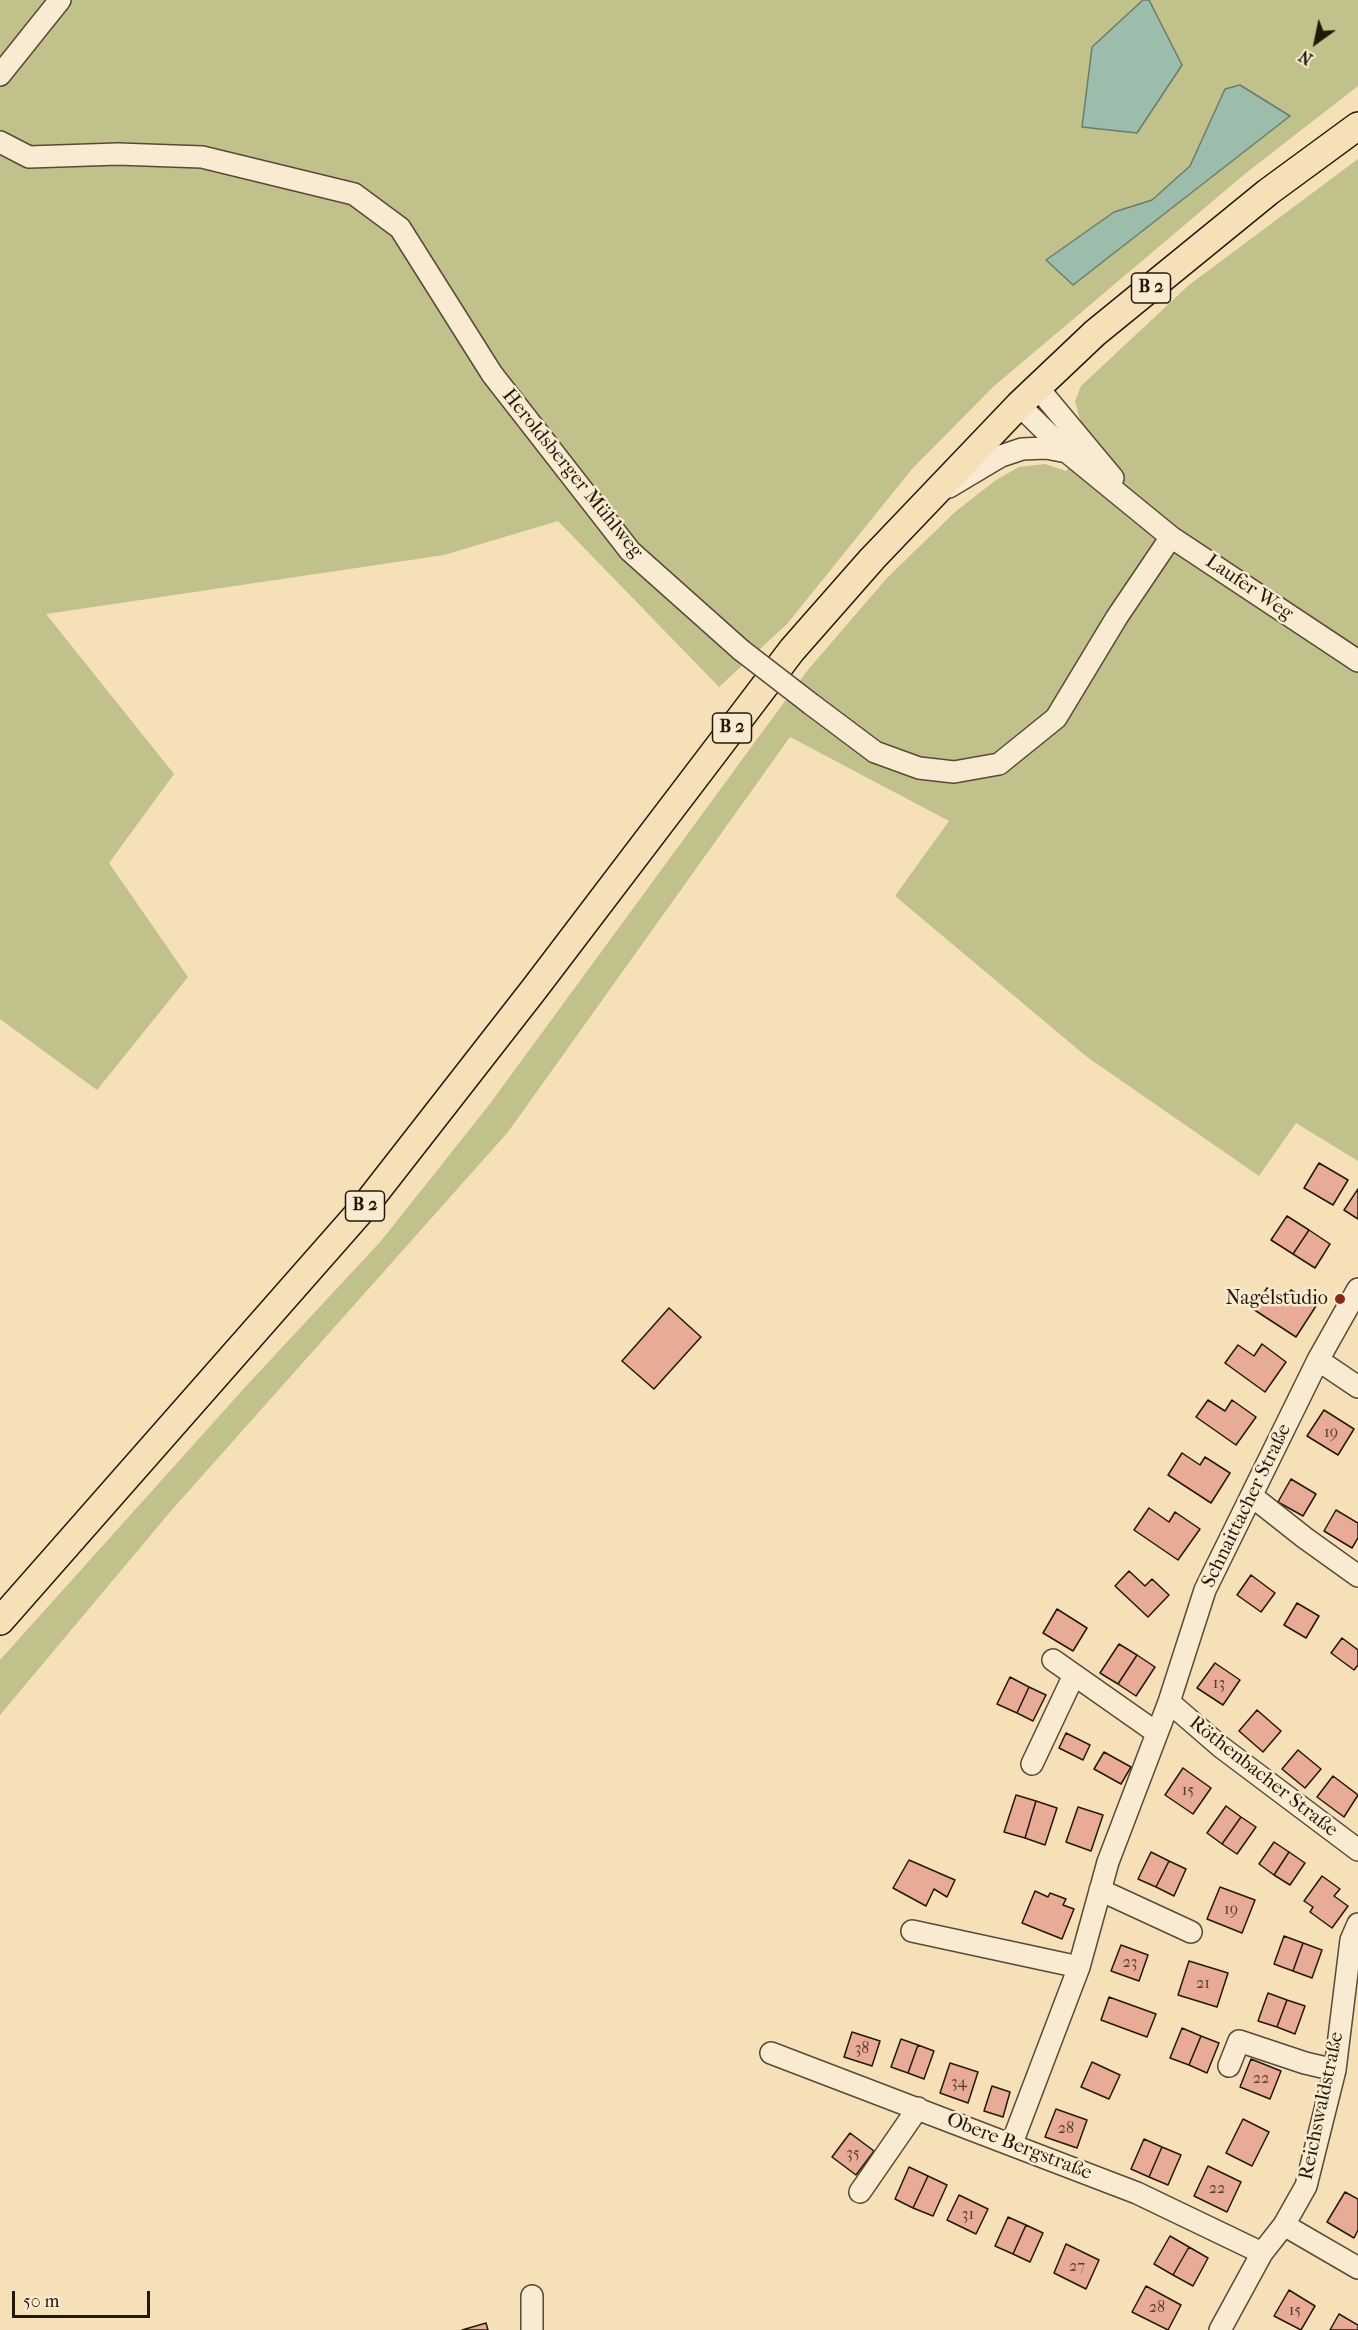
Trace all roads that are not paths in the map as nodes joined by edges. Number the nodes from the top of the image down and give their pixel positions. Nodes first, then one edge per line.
1 (60, 0) edge
2 (0, 75) edge
3 (1358, 126) edge
4 (0, 142) edge
5 (1029, 397) junction
6 (1067, 452) junction
7 (930, 498) junction
8 (1142, 513) junction
9 (1171, 537) junction
10 (1358, 661) edge
11 (1357, 1293) edge
12 (1318, 1360) junction
13 (1358, 1387) edge
14 (1253, 1497) junction
15 (1358, 1576) edge
16 (0, 1621) edge
17 (1053, 1659) dead end
18 (1074, 1675) junction
19 (1169, 1702) junction
20 (1157, 1733) junction
21 (1032, 1764) dead end
22 (1358, 1850) edge
23 (1100, 1890) junction
24 (1358, 1924) edge
25 (912, 1931) dead end
26 (1191, 1932) dead end
27 (1079, 1967) junction
28 (1351, 2006) edge
29 (771, 2053) dead end
30 (1228, 2066) dead end
31 (1335, 2070) junction
32 (918, 2108) junction
33 (1012, 2143) junction
34 (860, 2192) dead end
35 (1284, 2226) junction
36 (1262, 2253) junction
37 (1358, 2268) edge
38 (532, 2296) dead end
39 (532, 2330) edge
40 (1220, 2330) edge

1 - 2 street
3 - 5 main road, B 2
4 - 9 street, Heroldsberger Mühlweg, bridge
5 - 6 street, Laufer Weg
5 - 7 main road, B 2
5 - 8 street, Laufer Weg
6 - 7 street
6 - 8 street, Laufer Weg
7 - 16 main road, B 2
8 - 9 street, Laufer Weg
9 - 10 street, Laufer Weg
11 - 12 street, Schnaittacher Straße
12 - 13 street
12 - 14 street, Schnaittacher Straße
14 - 15 street
14 - 19 street, Schnaittacher Straße
17 - 18 street
18 - 20 street
18 - 21 street
19 - 20 street, Schnaittacher Straße
19 - 22 street, Röthenbacher Straße
20 - 23 street, Schnaittacher Straße
23 - 26 street
23 - 27 street, Schnaittacher Straße
24 - 28 street, Reichswaldstraße
25 - 27 street
27 - 33 street, Schnaittacher Straße
28 - 31 street, Reichswaldstraße
29 - 32 street, Obere Bergstraße
30 - 31 street
31 - 35 street, Reichswaldstraße
32 - 33 street, Obere Bergstraße
32 - 34 street
33 - 36 street, Obere Bergstraße
35 - 36 street, Reichswaldstraße
35 - 37 street
36 - 40 street, Reichswaldstraße
38 - 39 street

